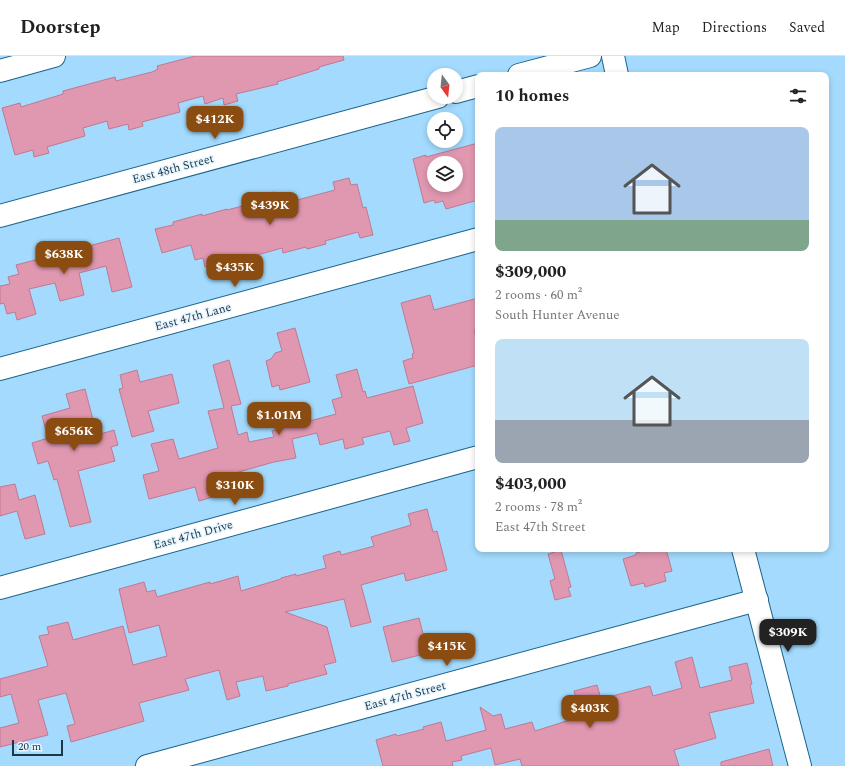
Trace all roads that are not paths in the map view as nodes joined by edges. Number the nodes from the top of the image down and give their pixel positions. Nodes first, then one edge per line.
1 (54, 56) edge
2 (590, 56) edge
3 (613, 56) edge
4 (0, 71) edge
5 (531, 72) edge
6 (617, 72) edge
7 (475, 87) edge
8 (463, 90) edge
9 (427, 100) edge
10 (0, 216) edge
11 (475, 240) edge
12 (0, 369) edge
13 (475, 458) edge
14 (744, 552) edge
15 (0, 588) edge
16 (757, 600) junction
17 (147, 766) edge
18 (800, 766) edge

1 - 4 street
2 - 5 street
3 - 6 street
7 - 8 street
9 - 10 street, East 48th Street
11 - 12 street, East 47th Lane
13 - 15 street, East 47th Drive
14 - 16 street
16 - 17 street, East 47th Street
16 - 18 street

